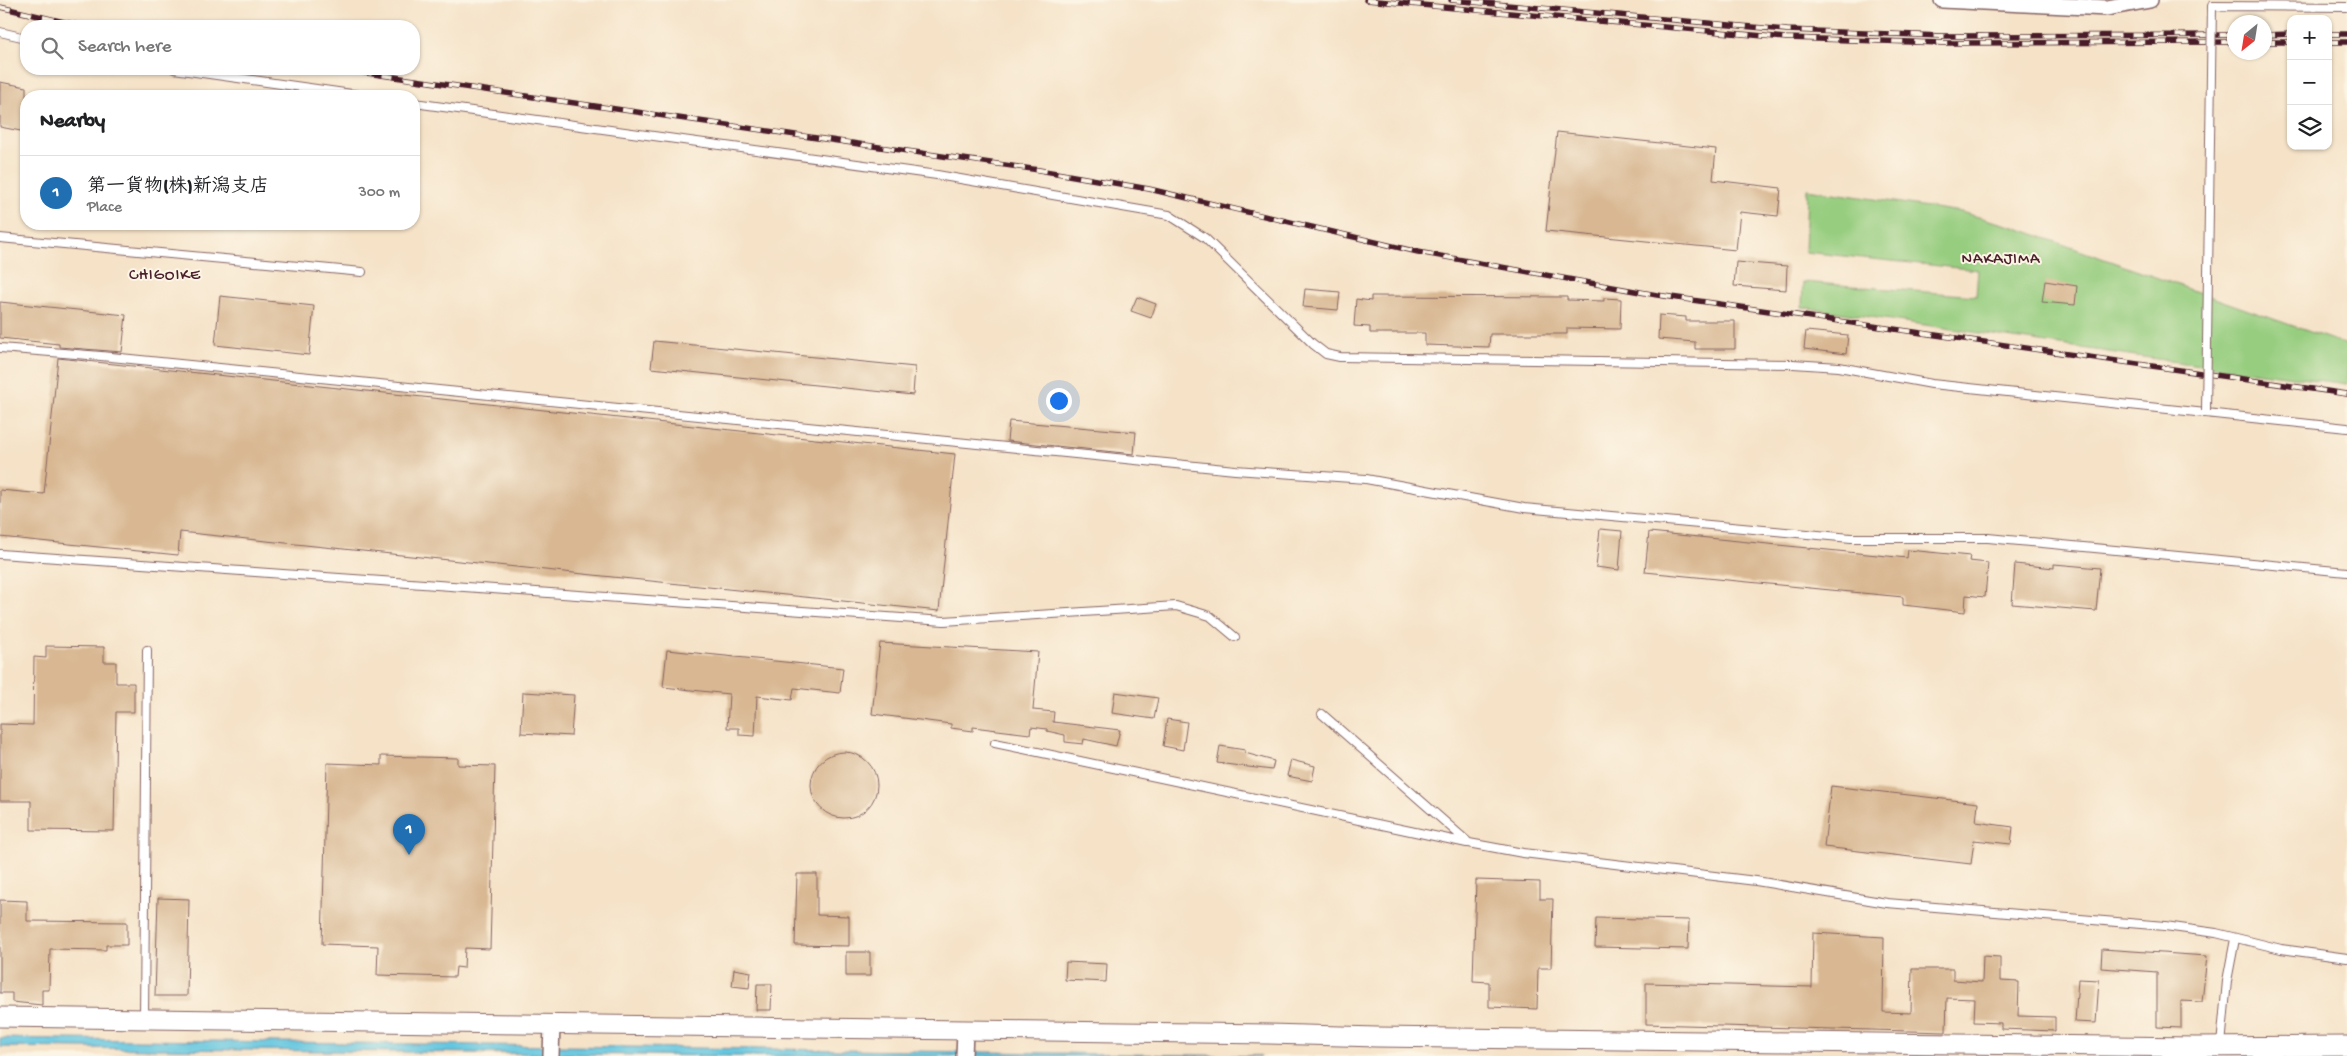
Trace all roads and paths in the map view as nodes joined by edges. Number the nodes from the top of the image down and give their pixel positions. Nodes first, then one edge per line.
1 (1942, 0) edge
2 (2150, 0) edge
3 (2113, 4) edge
4 (2347, 7) edge
5 (0, 32) edge
6 (20, 37) edge
7 (217, 75) edge
8 (323, 90) edge
9 (420, 104) edge
10 (0, 238) edge
11 (362, 272) dead end
12 (0, 348) edge
13 (2206, 411) junction
14 (2347, 428) edge
15 (0, 554) edge
16 (2347, 572) edge
17 (1234, 637) dead end
18 (147, 650) dead end
19 (1322, 714) dead end
20 (995, 743) dead end
21 (1469, 843) junction
22 (2235, 939) junction
23 (2347, 958) edge
24 (0, 1016) edge
25 (144, 1019) junction
26 (552, 1025) junction
27 (965, 1031) junction
28 (2347, 1046) edge
29 (2220, 1047) junction
30 (2198, 1052) edge
31 (551, 1056) edge
32 (964, 1056) edge

1 - 3 street
2 - 3 street
4 - 13 lane, bridge
5 - 6 lane
7 - 8 lane
9 - 13 lane
10 - 11 lane
12 - 16 lane
13 - 14 lane
15 - 17 lane
18 - 25 lane
19 - 21 lane
20 - 21 lane
21 - 22 lane
22 - 23 lane
22 - 29 lane
24 - 25 street
25 - 26 street
26 - 27 street
26 - 31 street
27 - 30 street
27 - 32 street
28 - 29 street
29 - 30 street

